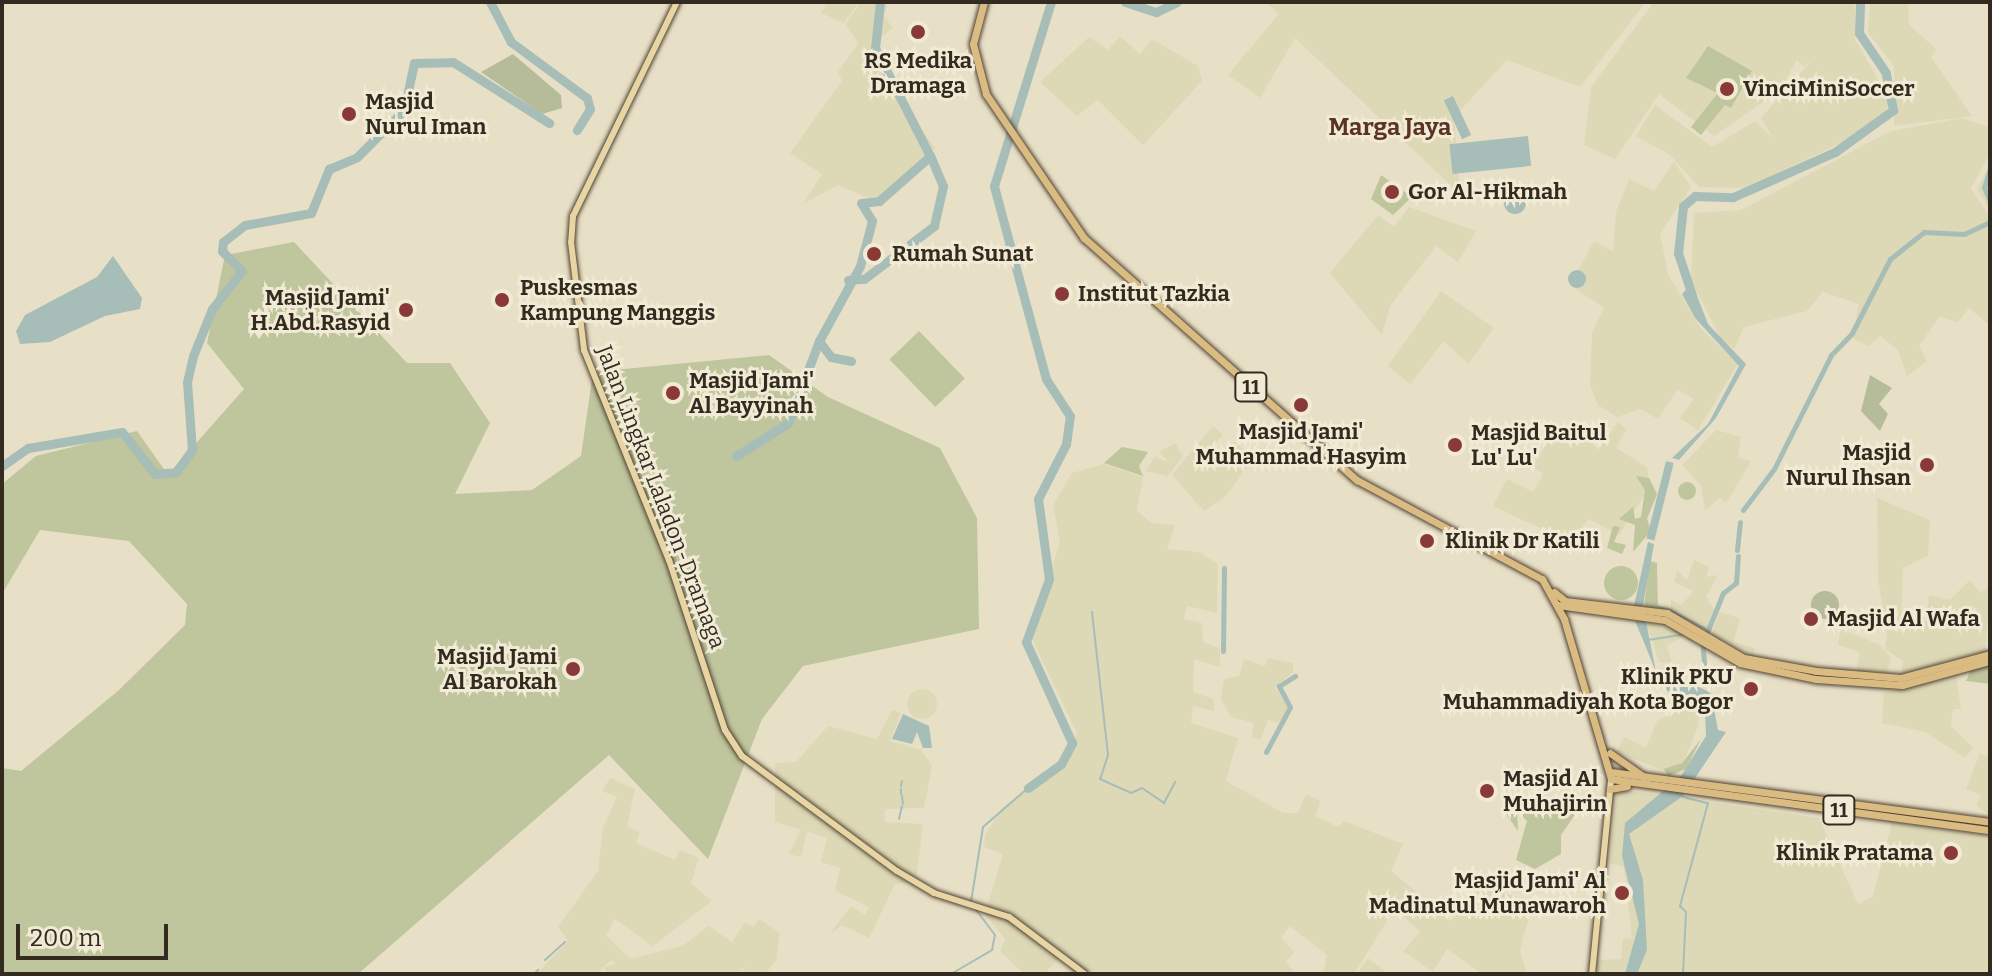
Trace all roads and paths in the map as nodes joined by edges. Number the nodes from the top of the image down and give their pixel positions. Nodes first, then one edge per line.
1 (677, 2) edge
2 (984, 2) edge
3 (1542, 579) junction
4 (1558, 605) junction
5 (1577, 608) junction
6 (1631, 613) junction
7 (1564, 619) junction
8 (1990, 654) edge
9 (1990, 661) edge
10 (1758, 664) junction
11 (1605, 746) junction
12 (1611, 775) junction
13 (1646, 778) junction
14 (1660, 785) junction
15 (1610, 789) junction
16 (1696, 789) junction
17 (1990, 822) edge
18 (1990, 830) edge
19 (1085, 974) edge
20 (1592, 974) edge

1 - 19 main road, Jalan Lingkar Laladon-Dramaga
2 - 3 highway, 11
3 - 4 highway, 11
3 - 6 highway, 11
4 - 5 highway, 11
4 - 7 highway, 11
5 - 6 highway, 11
5 - 7 highway
6 - 10 highway, 11
7 - 11 highway, 11
8 - 10 highway, 11
9 - 10 highway, 11
11 - 12 highway, 11
11 - 13 highway
12 - 13 highway
12 - 14 highway
12 - 15 main road, 11
13 - 14 highway
14 - 15 highway
14 - 16 highway
15 - 20 main road, 11
16 - 17 highway, 11
16 - 18 highway, 11

